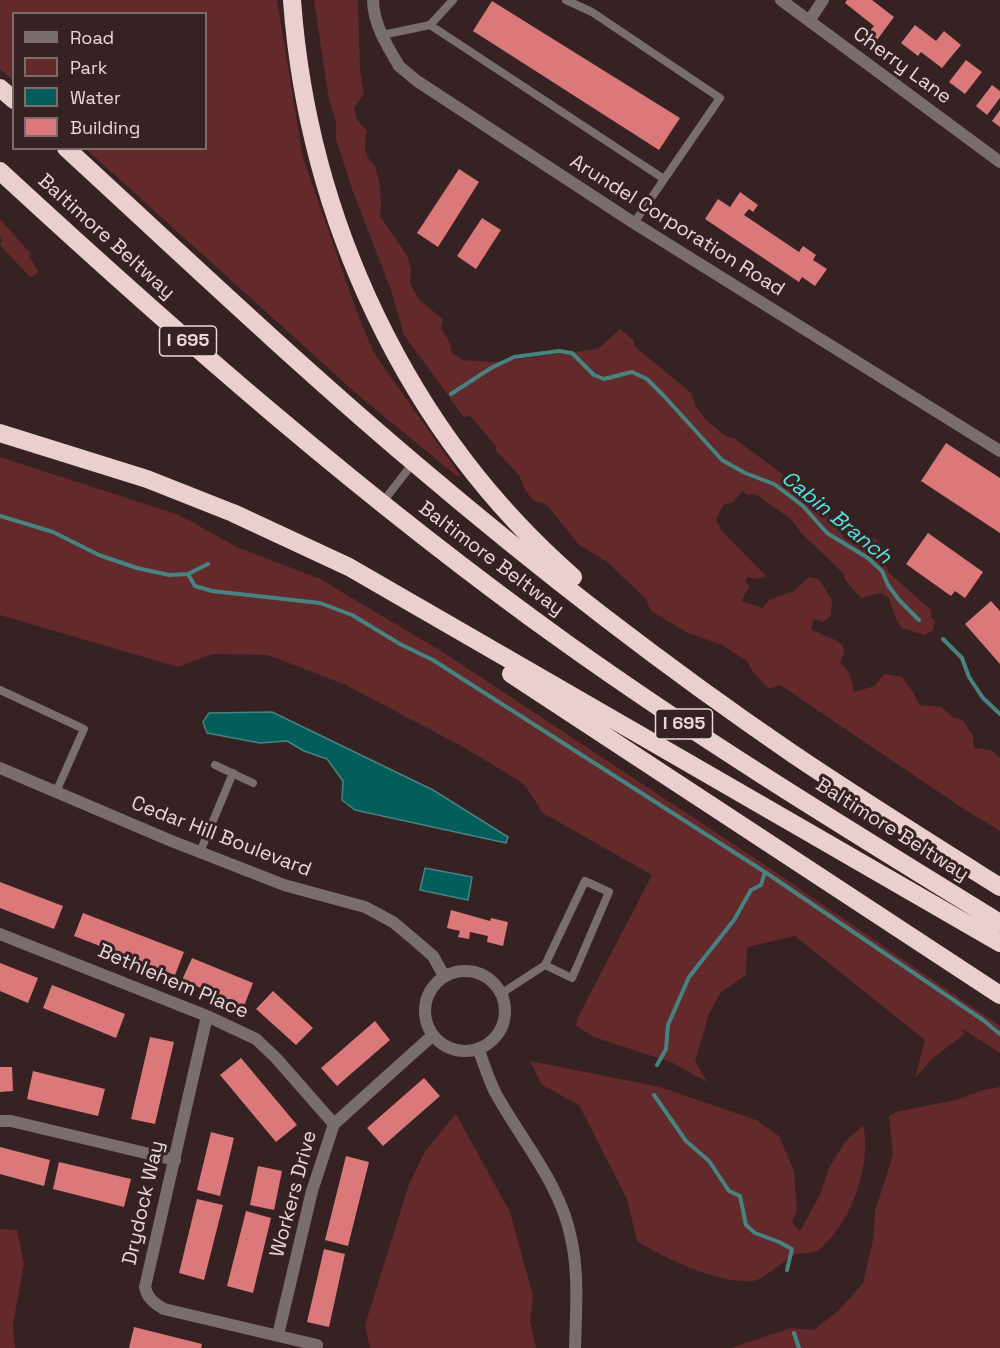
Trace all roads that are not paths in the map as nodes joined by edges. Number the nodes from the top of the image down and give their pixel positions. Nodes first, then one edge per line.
1 (292, 0) edge
2 (373, 0) edge
3 (453, 0) edge
4 (566, 0) edge
5 (781, 0) edge
6 (823, 0) edge
7 (809, 21) junction
8 (430, 26) junction
9 (382, 35) junction
10 (0, 88) edge
11 (12, 98) edge
12 (68, 150) edge
13 (1000, 162) edge
14 (0, 171) edge
15 (664, 180) junction
16 (634, 223) junction
17 (0, 433) edge
18 (1000, 451) edge
19 (413, 463) junction
20 (381, 504) junction
21 (349, 567) junction
22 (694, 684) junction
23 (0, 690) edge
24 (215, 765) dead end
25 (0, 768) edge
26 (233, 773) junction
27 (253, 783) dead end
28 (57, 792) junction
29 (200, 852) junction
30 (1000, 886) edge
31 (1000, 923) edge
32 (0, 934) edge
33 (1000, 943) edge
34 (545, 965) junction
35 (444, 976) junction
36 (502, 993) junction
37 (1000, 995) edge
38 (207, 1016) junction
39 (433, 1035) junction
40 (478, 1049) junction
41 (0, 1120) edge
42 (334, 1124) junction
43 (175, 1160) junction
44 (278, 1335) junction
45 (317, 1345) dead end
46 (575, 1348) edge

1 - 22 highway
2 - 9 street, Arundel Corporation Road
3 - 8 lane
4 - 15 lane
5 - 7 street, Cherry Lane
6 - 7 street
7 - 13 street, Cherry Lane
8 - 9 lane
8 - 15 lane
9 - 16 street, Arundel Corporation Road
10 - 11 highway
12 - 19 highway, Baltimore Beltway / I 695
14 - 20 highway, Baltimore Beltway / I 695
15 - 16 lane
16 - 18 street, Arundel Corporation Road
17 - 21 highway
19 - 20 lane
19 - 22 highway, Baltimore Beltway / I 695
20 - 31 highway, Baltimore Beltway / I 695
21 - 33 highway
21 - 37 highway
22 - 30 highway, Baltimore Beltway / I 695
23 - 28 lane
24 - 26 lane
25 - 28 street, Cedar Hill Boulevard
26 - 27 lane
26 - 29 lane
28 - 29 street, Cedar Hill Boulevard
29 - 35 street, Cedar Hill Boulevard
32 - 38 street, Bethlehem Place
34 - 34 lane
34 - 36 lane
35 - 36 street
35 - 39 street
36 - 40 street
38 - 42 street, Bethlehem Place
38 - 43 street, Drydock Way
39 - 40 street
39 - 42 street, Workers Drive
40 - 46 street
41 - 43 street
42 - 44 street, Workers Drive
43 - 44 street, Drydock Way
44 - 45 street, Drydock Way

